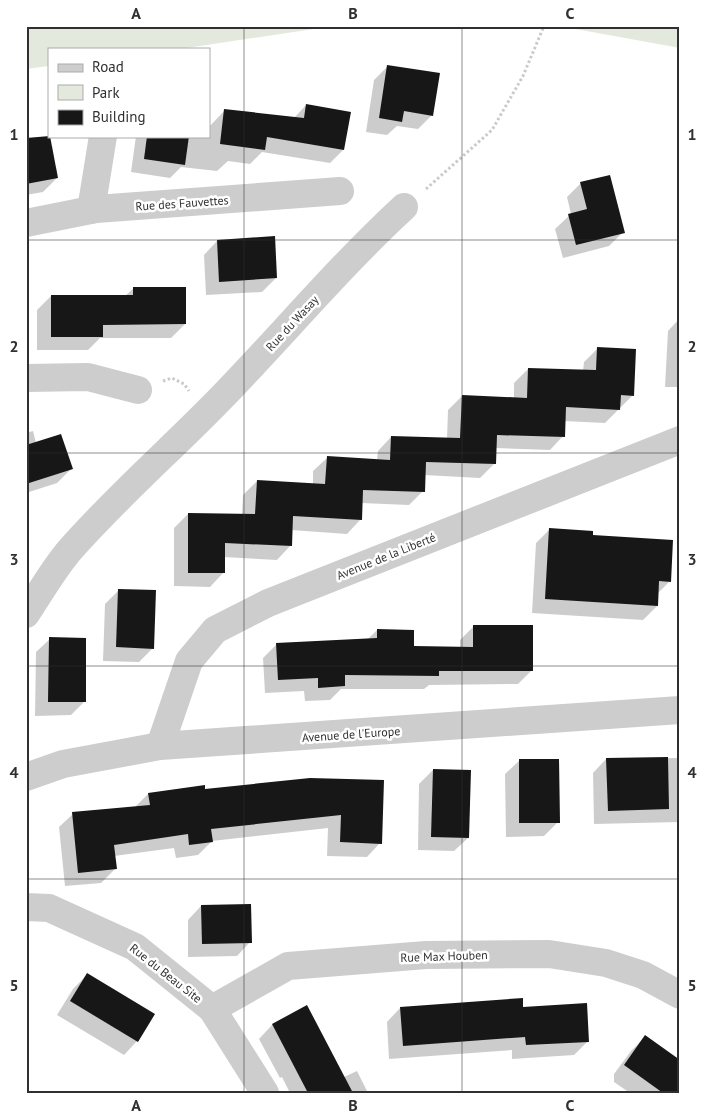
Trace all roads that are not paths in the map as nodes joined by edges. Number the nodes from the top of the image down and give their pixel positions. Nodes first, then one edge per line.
1 (103, 138) edge
2 (340, 191) dead end
3 (404, 207) road end
4 (91, 210) junction
5 (26, 223) edge
6 (26, 378) edge
7 (138, 390) road end
8 (680, 440) edge
9 (26, 614) edge
10 (680, 710) edge
11 (160, 746) junction
12 (26, 777) edge
13 (26, 907) edge
14 (680, 995) edge
15 (212, 1009) junction
16 (265, 1093) edge

1 - 4 street
2 - 4 street, Rue des Fauvettes
3 - 9 street, Rue du Wasay
4 - 5 street, Rue des Fauvettes
6 - 7 street
8 - 11 street, Avenue de la Liberté
10 - 11 street, Avenue de l'Europe
11 - 12 street, Avenue de l'Europe
13 - 15 street, Rue du Beau Site
14 - 15 street, Rue Max Houben
15 - 16 street, Rue du Beau Site

